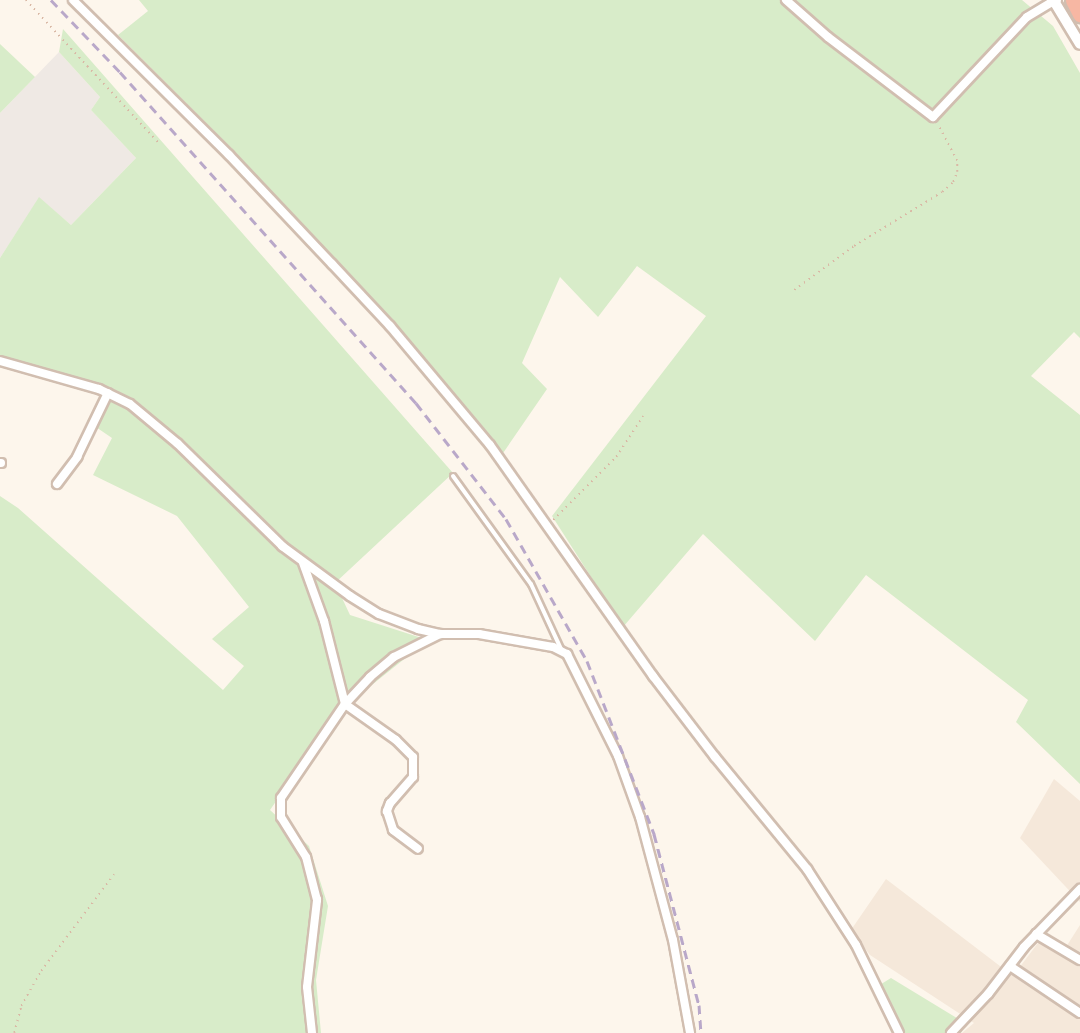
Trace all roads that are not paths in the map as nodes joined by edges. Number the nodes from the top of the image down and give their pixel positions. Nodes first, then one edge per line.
1 (73, 0) edge
2 (786, 0) edge
3 (1072, 0) edge
4 (1055, 1) edge
5 (1080, 14) edge
6 (1080, 44) edge
7 (0, 361) edge
8 (108, 393) junction
9 (453, 476) dead end
10 (57, 484) dead end
11 (303, 563) junction
12 (440, 633) junction
13 (562, 650) junction
14 (345, 704) junction
15 (418, 849) dead end
16 (1080, 891) edge
17 (1036, 934) junction
18 (1080, 960) edge
19 (1010, 966) junction
20 (1080, 1013) edge
21 (312, 1033) edge
22 (690, 1033) edge
23 (899, 1033) edge
24 (953, 1033) edge

1 - 23 street
2 - 4 street
3 - 5 highway
4 - 6 street
7 - 8 street
8 - 10 street
8 - 11 street
9 - 13 lane
11 - 12 street
11 - 14 street
12 - 13 street
12 - 14 street
13 - 22 street
14 - 15 street
14 - 21 street
16 - 17 street
17 - 18 street
17 - 19 street
19 - 20 street
19 - 24 street

